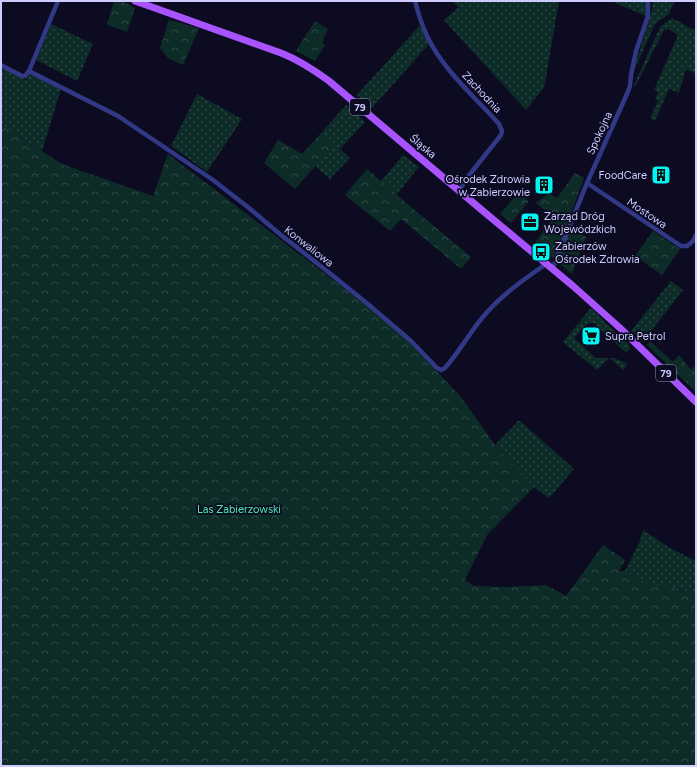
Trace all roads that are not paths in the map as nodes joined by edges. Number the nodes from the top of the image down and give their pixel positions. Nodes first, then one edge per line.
1 (58, 1) edge
2 (135, 1) edge
3 (415, 1) edge
4 (648, 1) edge
5 (1, 65) edge
6 (29, 71) junction
7 (587, 183) junction
8 (459, 191) junction
9 (696, 235) edge
10 (546, 264) junction
11 (552, 270) junction
12 (696, 402) edge

1 - 6 street
2 - 8 main road, Śląska / 79
3 - 8 street, Zachodnia
4 - 7 street, Spokojna
5 - 6 street, Konwaliowa
6 - 10 street, Konwaliowa
7 - 9 street, Mostowa
7 - 11 street, Spokojna
8 - 10 main road, Śląska / 79
10 - 11 main road, Śląska / 79
11 - 12 main road, Śląska / 79

